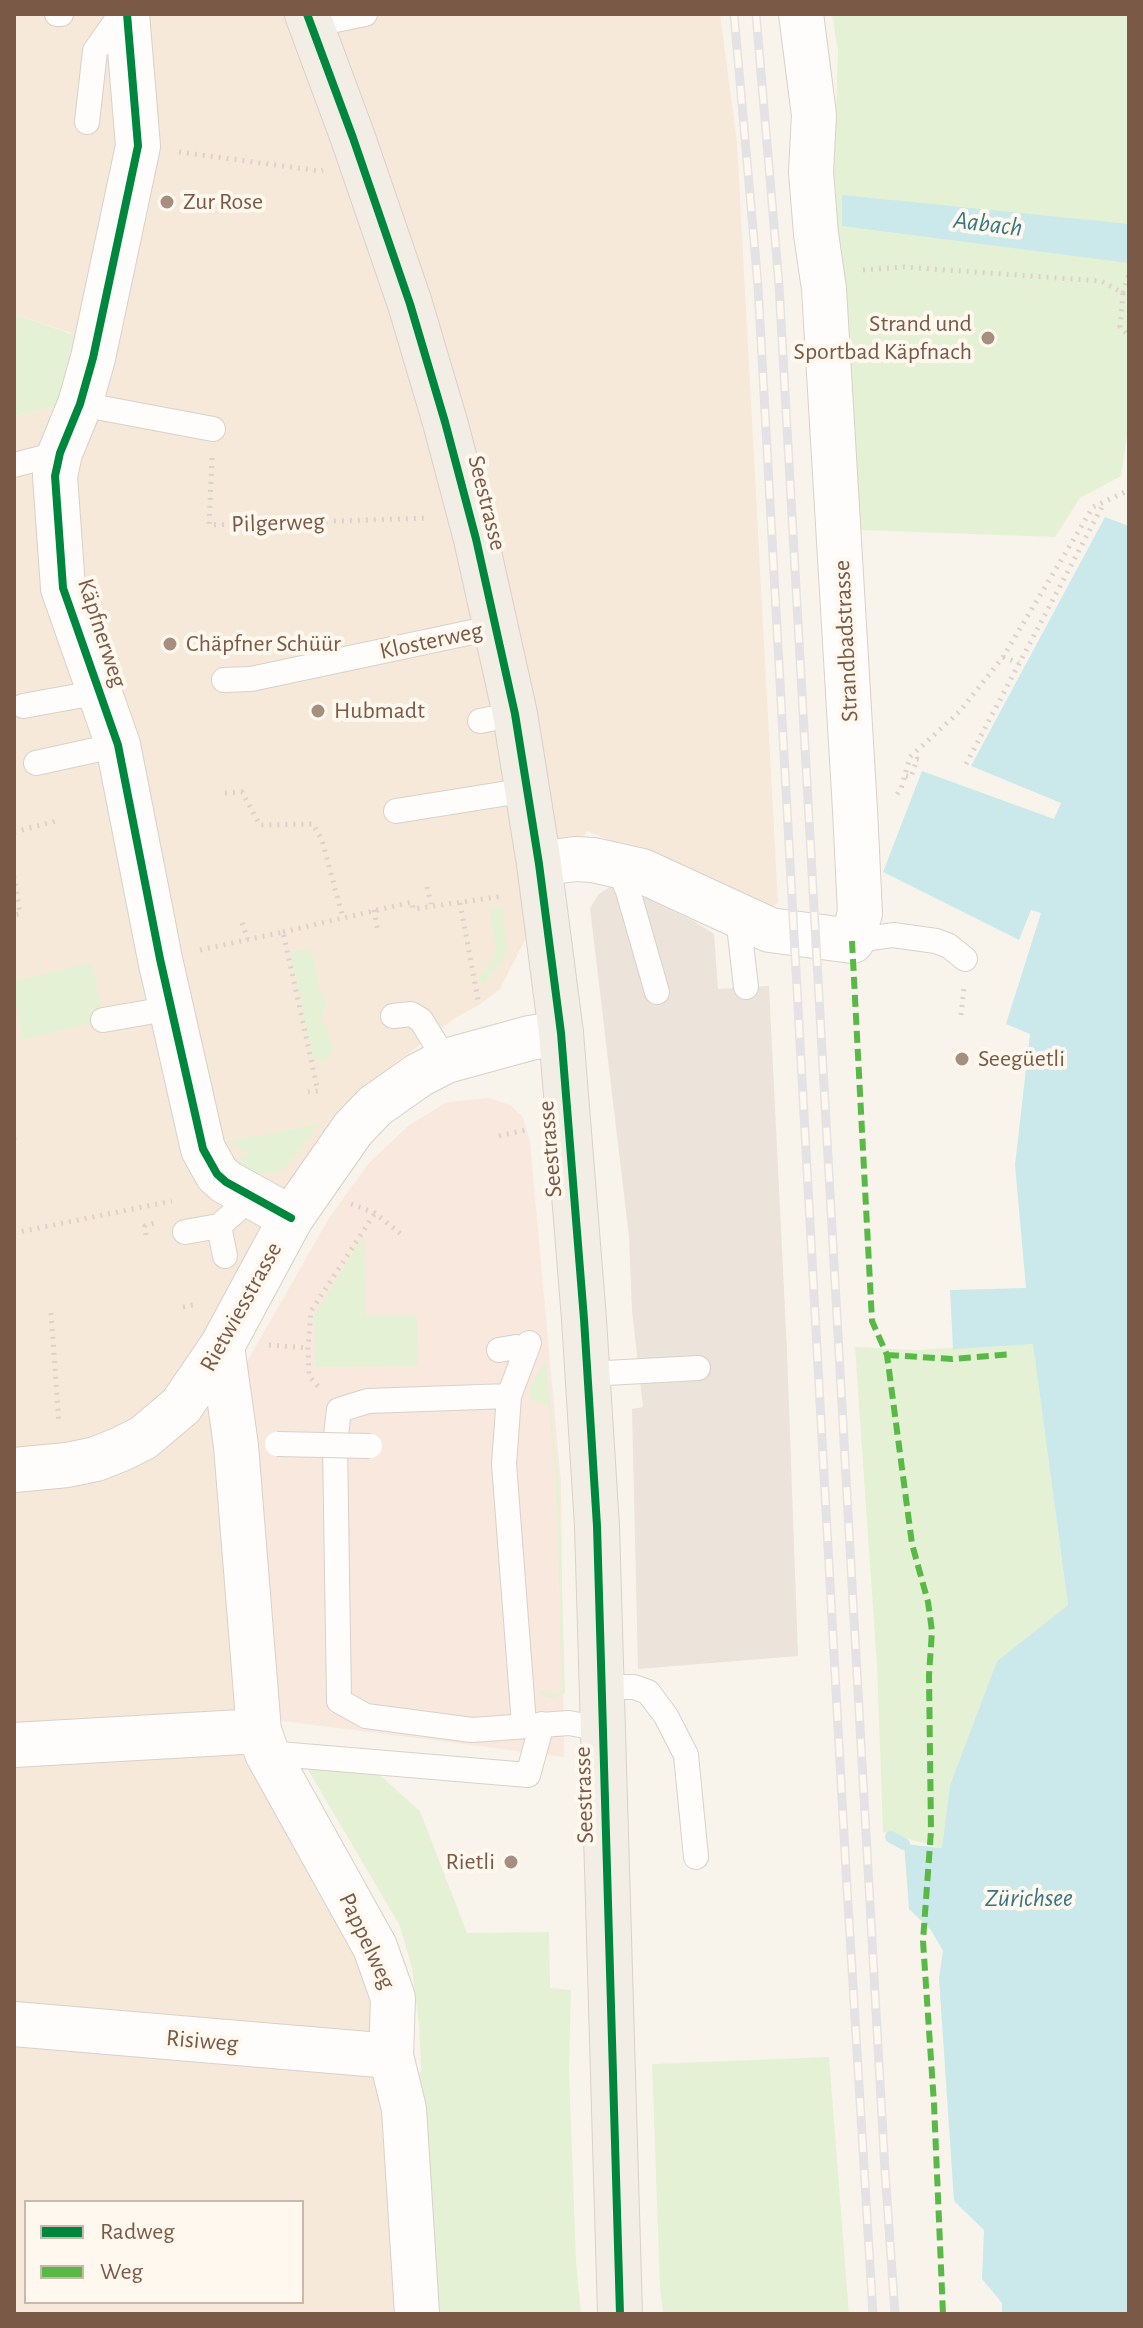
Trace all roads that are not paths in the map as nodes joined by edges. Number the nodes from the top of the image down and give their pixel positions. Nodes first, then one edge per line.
1 (124, 14) edge
2 (365, 14) edge
3 (801, 14) edge
4 (309, 20) edge
5 (87, 122) dead end
6 (80, 404) junction
7 (213, 429) road end
8 (60, 453) junction
9 (14, 465) edge
10 (496, 627) junction
11 (224, 680) dead end
12 (23, 706) dead end
13 (113, 712) junction
14 (36, 763) dead end
15 (527, 790) junction
16 (396, 811) dead end
17 (539, 864) junction
18 (617, 865) junction
19 (738, 917) junction
20 (852, 941) junction
21 (965, 959) dead end
22 (746, 987) dead end
23 (657, 992) dead end
24 (172, 1008) junction
25 (393, 1016) dead end
26 (103, 1020) dead end
27 (561, 1033) junction
28 (446, 1061) junction
29 (247, 1194) junction
30 (291, 1218) junction
31 (219, 1226) junction
32 (185, 1232) dead end
33 (225, 1256) dead end
34 (222, 1346) junction
35 (514, 1347) dead end
36 (698, 1368) dead end
37 (588, 1374) junction
38 (509, 1396) junction
39 (256, 1445) junction
40 (370, 1446) dead end
41 (14, 1470) edge
42 (602, 1708) junction
43 (533, 1724) junction
44 (263, 1742) junction
45 (14, 1745) edge
46 (696, 1857) dead end
47 (14, 2024) edge
48 (391, 2056) junction
49 (417, 2314) edge
50 (620, 2314) edge

1 - 5 lane
1 - 6 street, Käpfnerweg
2 - 4 lane
3 - 20 street, Strandbadstrasse
4 - 10 main road, Seestrasse
6 - 7 lane
6 - 8 street, Käpfnerweg
8 - 9 lane
8 - 13 street, Käpfnerweg
10 - 11 lane, Klosterweg
10 - 15 main road, Seestrasse
12 - 13 lane
13 - 14 lane
13 - 24 street, Käpfnerweg
15 - 16 lane
15 - 17 main road, Seestrasse
17 - 18 street
17 - 27 main road, Seestrasse
18 - 19 street
18 - 23 lane
19 - 20 street
19 - 22 lane
20 - 21 lane
24 - 26 lane
24 - 29 street, Käpfnerweg
25 - 28 lane
27 - 28 street, Rietwiesstrasse
27 - 37 main road, Seestrasse
28 - 30 street, Rietwiesstrasse
29 - 30 street, Käpfnerweg
29 - 31 lane
30 - 34 street, Rietwiesstrasse
31 - 32 lane
31 - 33 lane
34 - 39 street, Pappelweg
34 - 41 street, Rietwiesstrasse
35 - 38 lane
36 - 37 lane
37 - 42 main road, Seestrasse
38 - 43 lane
38 - 43 lane
39 - 40 lane, bridge
39 - 44 street, Pappelweg
42 - 43 lane
42 - 46 lane
42 - 50 main road, Seestrasse
43 - 44 lane
44 - 45 street
44 - 48 street, Pappelweg
47 - 48 street, Risiweg
48 - 49 street, Pappelweg

